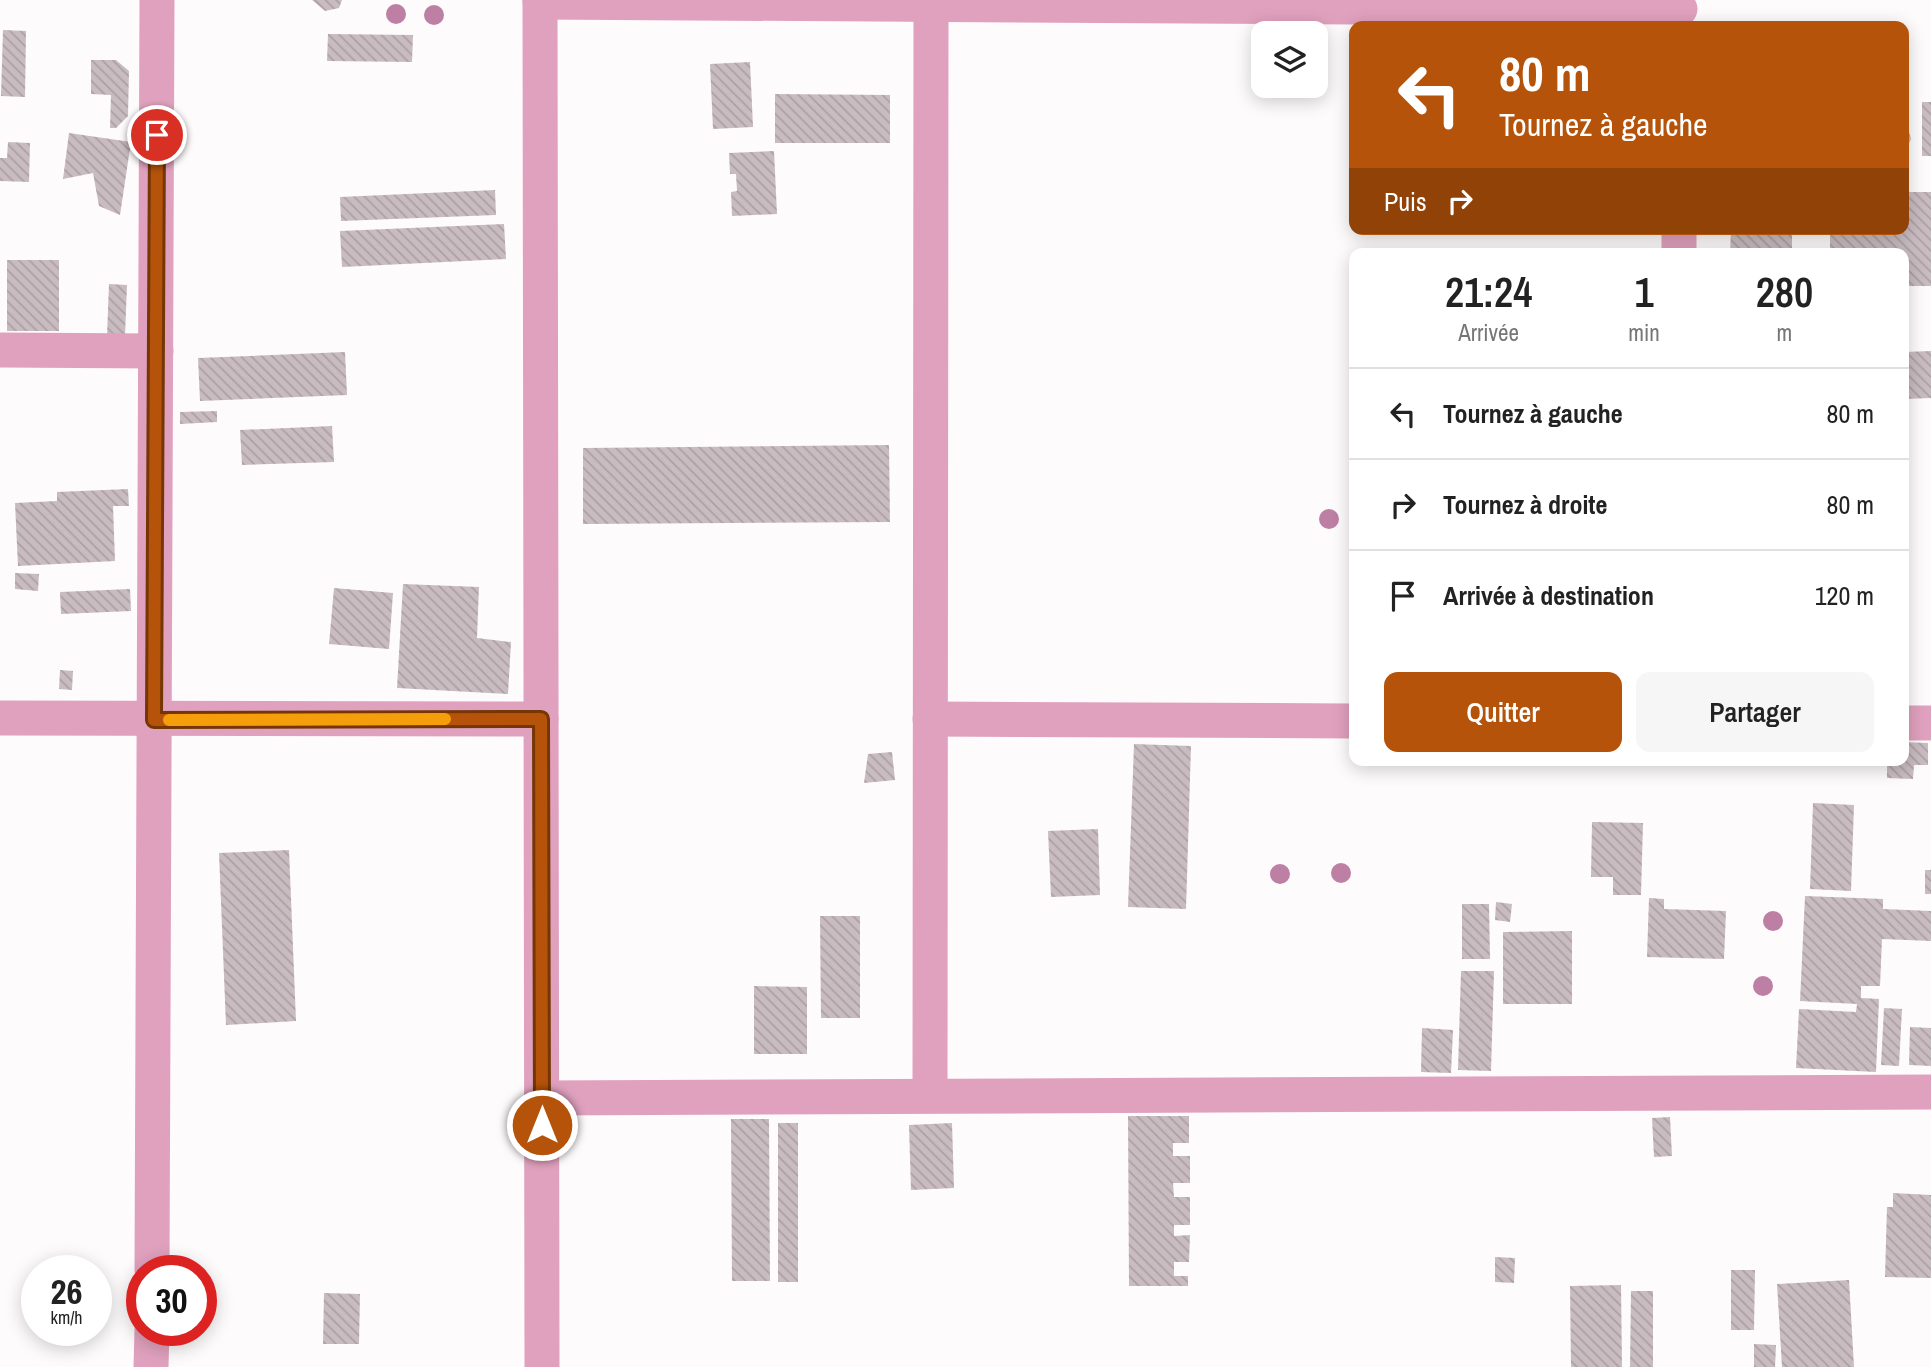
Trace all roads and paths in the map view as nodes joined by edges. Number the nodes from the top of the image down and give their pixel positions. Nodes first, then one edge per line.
1 (158, 0) edge
2 (540, 1) edge
3 (931, 4) junction
4 (1680, 12) edge
5 (0, 350) edge
6 (156, 351) junction
7 (0, 718) edge
8 (541, 719) junction
9 (930, 719) junction
10 (154, 720) junction
11 (1349, 721) edge
12 (1909, 723) edge
13 (1931, 723) edge
14 (1931, 1092) edge
15 (930, 1095) junction
16 (542, 1098) junction
17 (152, 1255) edge
18 (152, 1346) edge
19 (151, 1367) edge
20 (542, 1367) edge

1 - 6 street
2 - 3 street
2 - 8 street
3 - 4 street
3 - 9 street
5 - 6 street
6 - 10 street
7 - 10 street
8 - 10 street
8 - 16 street
9 - 11 street
9 - 15 street
10 - 17 street
12 - 13 street
14 - 15 street
15 - 16 street
16 - 20 street
18 - 19 street

